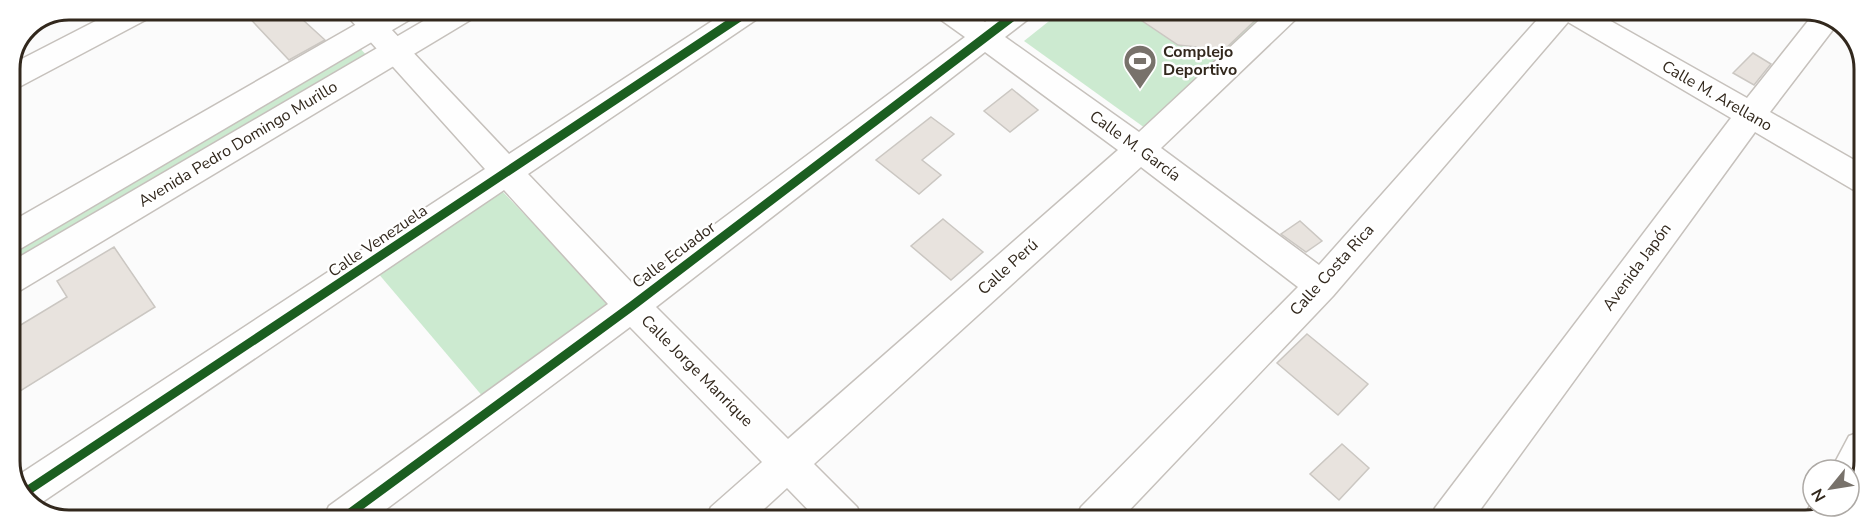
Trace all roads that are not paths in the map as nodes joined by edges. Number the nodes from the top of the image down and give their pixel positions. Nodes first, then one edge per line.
1 (123, 20) edge
2 (388, 20) edge
3 (415, 20) edge
4 (735, 20) edge
5 (960, 20) edge
6 (1007, 20) edge
7 (1277, 20) edge
8 (1553, 20) edge
9 (1587, 20) edge
10 (1822, 23) edge
11 (374, 29) edge
12 (984, 37) junction
13 (20, 73) edge
14 (1749, 114) junction
15 (1140, 149) junction
16 (508, 172) junction
17 (1853, 174) edge
18 (20, 233) edge
19 (20, 272) edge
20 (1321, 286) junction
21 (632, 306) junction
22 (788, 464) junction
23 (29, 490) edge
24 (354, 510) edge
25 (735, 510) edge
26 (834, 510) edge
27 (1104, 510) edge
28 (1456, 510) edge

1 - 13 street
2 - 11 street, Avenida Pedro Domingo Murillo
3 - 11 street, Avenida Pedro Domingo Murillo
4 - 16 street, Calle Venezuela
5 - 12 street, Calle M. García
6 - 12 street, Calle Ecuador
7 - 15 street, Calle Perú
8 - 20 street, Calle Costa Rica
9 - 14 street, Calle M. Arellano
10 - 14 street, Avenida Japón
11 - 16 street, Calle Jorge Manrique
11 - 18 street, Avenida Pedro Domingo Murillo
11 - 19 street, Avenida Pedro Domingo Murillo
12 - 15 street, Calle M. García
12 - 21 street, Calle Ecuador
14 - 17 street, Calle M. Arellano
14 - 28 street, Avenida Japón
15 - 20 street, Calle M. García
15 - 22 street, Calle Perú
16 - 21 street, Calle Jorge Manrique
16 - 23 street, Calle Venezuela
20 - 27 street, Calle Costa Rica
21 - 22 street, Calle Jorge Manrique
21 - 24 street, Calle Ecuador
22 - 25 street, Calle Perú
22 - 26 street, Calle Jorge Manrique

